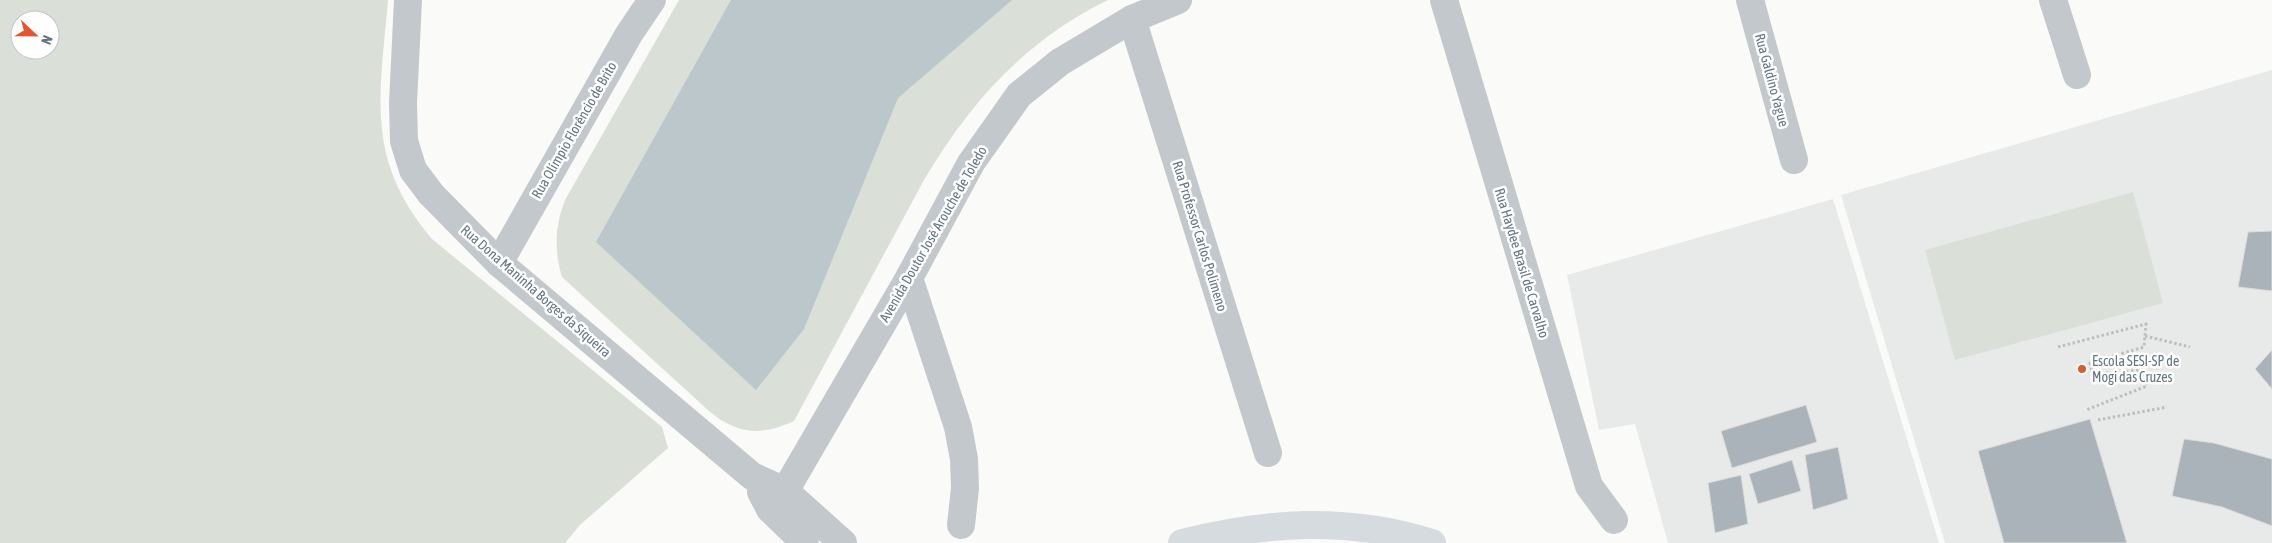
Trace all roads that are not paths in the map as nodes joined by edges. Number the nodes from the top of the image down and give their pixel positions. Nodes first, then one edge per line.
1 (408, 0) edge
2 (652, 0) edge
3 (1178, 0) edge
4 (1444, 0) edge
5 (1750, 0) edge
6 (2053, 0) edge
7 (1132, 19) junction
8 (2077, 75) dead end
9 (1794, 160) dead end
10 (499, 262) junction
11 (909, 278) junction
12 (1268, 453) dead end
13 (778, 500) junction
14 (1614, 520) dead end
15 (961, 525) dead end
16 (1346, 534) edge
17 (805, 543) edge
18 (843, 543) edge
19 (1182, 543) edge
20 (1432, 543) edge

1 - 10 street, Rua Dona Maninha Borges da Siqueira
2 - 10 street, Rua Olímpio Florêncio de Brito
3 - 7 street, Avenida Doutor José Arouche de Toledo
4 - 14 street, Rua Haydee Brasil de Carvalho
5 - 9 street, Rua Galdino Yague
6 - 8 street
7 - 11 street, Avenida Doutor José Arouche de Toledo
7 - 12 street, Rua Professor Carlos Polimeno
10 - 13 street, Rua Dona Maninha Borges da Siqueira
11 - 13 street, Avenida Doutor José Arouche de Toledo
11 - 15 street
13 - 17 street
13 - 18 street
16 - 19 main road
16 - 20 main road

